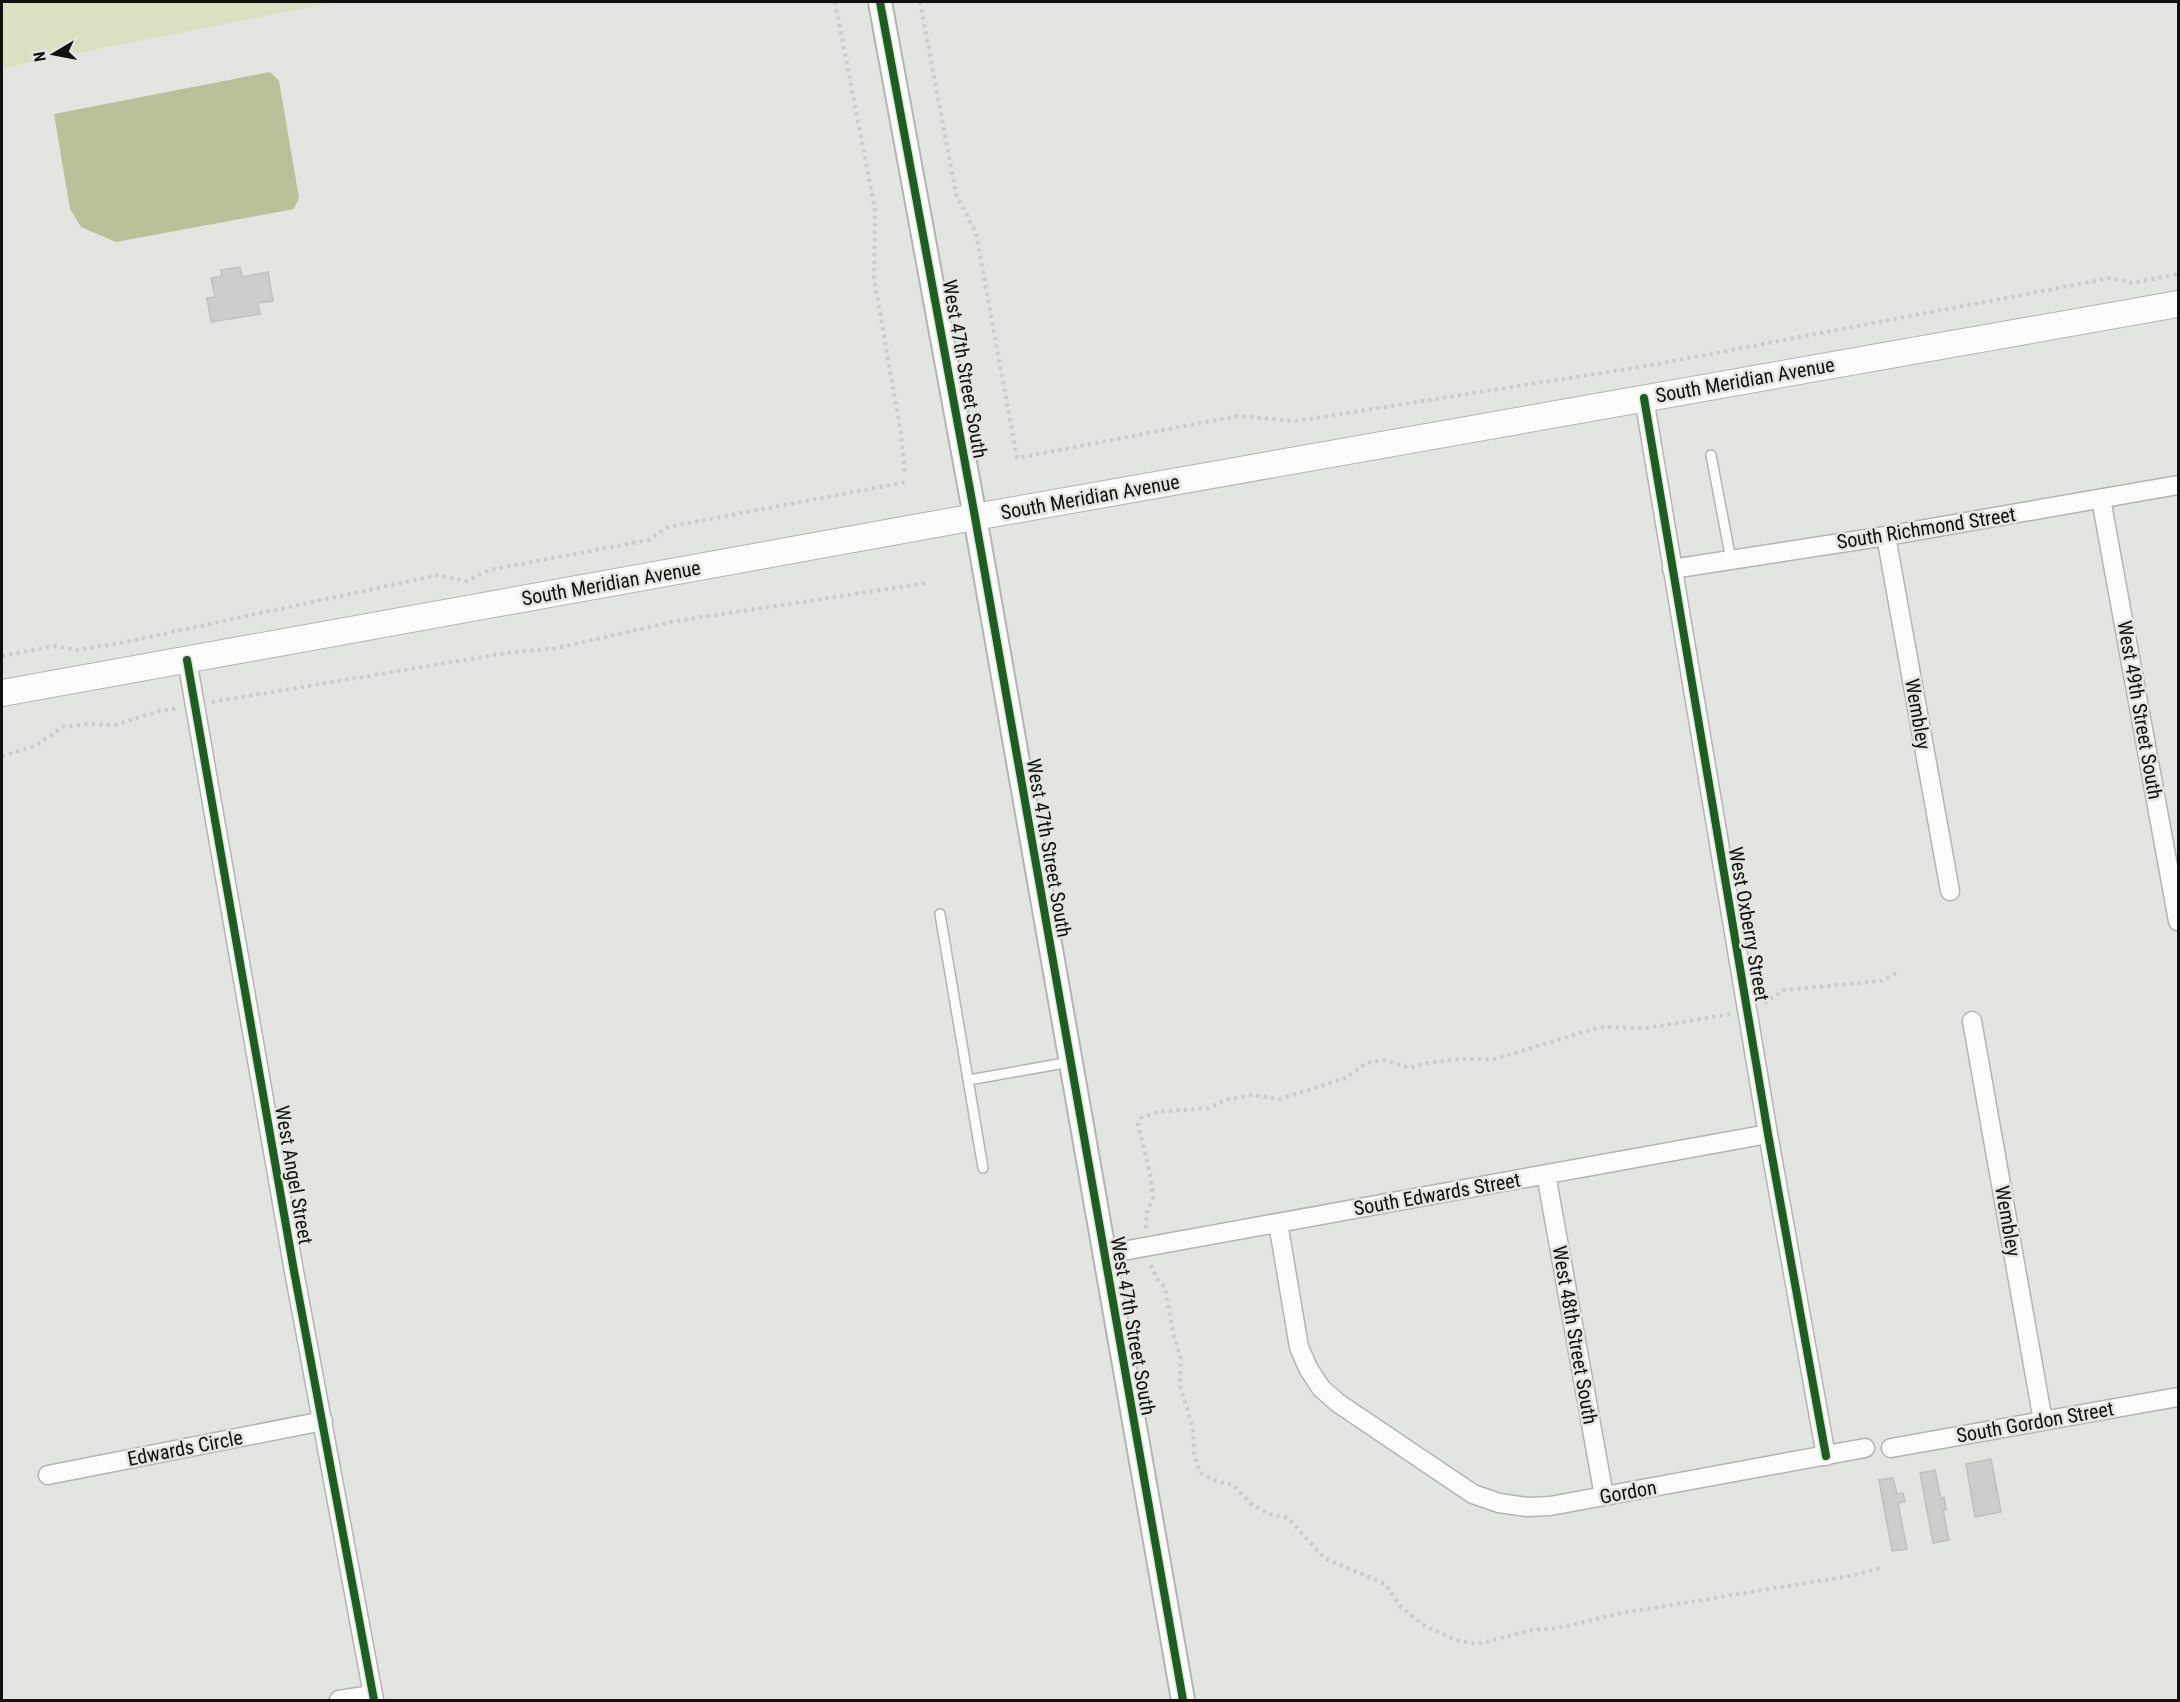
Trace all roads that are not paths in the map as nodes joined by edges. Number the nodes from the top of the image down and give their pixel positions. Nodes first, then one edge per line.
1 (880, 2) edge
2 (2178, 304) edge
3 (1644, 398) junction
4 (1711, 455) dead end
5 (2178, 485) edge
6 (2101, 499) junction
7 (975, 517) junction
8 (1886, 536) junction
9 (1731, 560) junction
10 (1672, 569) junction
11 (187, 660) junction
12 (2, 693) edge
13 (1950, 891) dead end
14 (940, 914) dead end
15 (2178, 921) edge
16 (1972, 1021) dead end
17 (1070, 1062) junction
18 (969, 1080) junction
19 (1768, 1134) junction
20 (983, 1168) dead end
21 (1546, 1174) junction
22 (1278, 1223) junction
23 (1106, 1254) junction
24 (2178, 1397) edge
25 (323, 1421) junction
26 (2043, 1421) junction
27 (1865, 1448) dead end
28 (1891, 1448) dead end
29 (1826, 1455) junction
30 (48, 1475) dead end
31 (1605, 1496) junction
32 (373, 1698) edge
33 (339, 1701) edge
34 (1183, 1701) edge

1 - 7 street, West 47th Street South
2 - 3 main road, South Meridian Avenue
3 - 7 main road, South Meridian Avenue
3 - 10 street, West Oxberry Street
4 - 9 lane
5 - 6 street, South Richmond Street
6 - 8 street, South Richmond Street
6 - 15 street, West 49th Street South
7 - 11 main road, South Meridian Avenue
7 - 17 street, West 47th Street South
8 - 9 street, South Richmond Street
8 - 13 street, Wembley
9 - 10 street, South Richmond Street
10 - 19 street, West Oxberry Street
11 - 12 main road, South Meridian Avenue
11 - 25 street, West Angel Street
14 - 18 lane
16 - 26 street, Wembley
17 - 18 lane
17 - 23 street, West 47th Street South
18 - 20 lane
19 - 21 street, South Edwards Street
19 - 29 street, West Oxberry Street
21 - 22 street, South Edwards Street
21 - 31 street, West 48th Street South
22 - 23 street, South Edwards Street
22 - 31 street, Gordon
23 - 34 street, West 47th Street South
24 - 26 street, South Gordon Street
25 - 30 street, Edwards Circle
25 - 32 street, West Angel Street
26 - 28 street, South Gordon Street
27 - 29 street
29 - 31 street, Gordon
32 - 33 street

